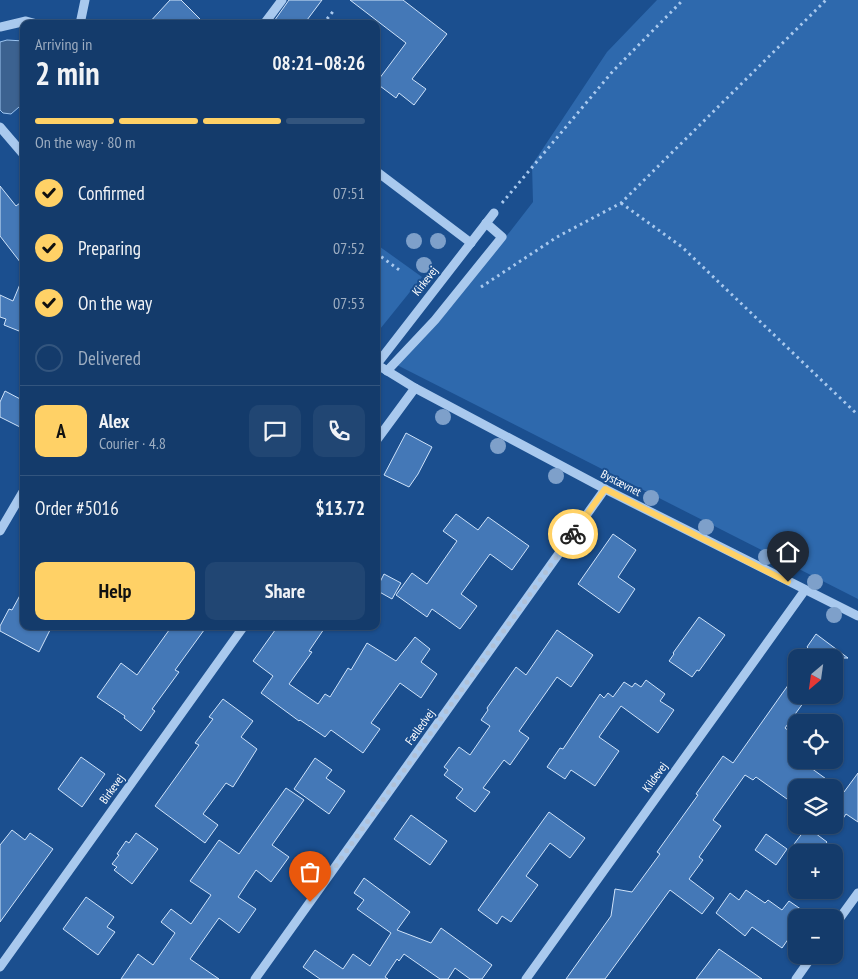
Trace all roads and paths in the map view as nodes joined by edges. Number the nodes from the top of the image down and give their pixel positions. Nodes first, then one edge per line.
1 (85, 0) edge
2 (282, 0) edge
3 (683, 0) edge
4 (826, 0) edge
5 (334, 9) dead end
6 (81, 20) edge
7 (267, 20) edge
8 (326, 20) edge
9 (20, 22) edge
10 (0, 27) edge
11 (0, 127) edge
12 (20, 150) edge
13 (380, 174) edge
14 (621, 203) junction
15 (494, 213) joint
16 (486, 223) junction
17 (471, 243) junction
18 (380, 256) edge
19 (402, 272) dead end
20 (454, 298) junction
21 (380, 359) edge
22 (380, 367) edge
23 (387, 371) junction
24 (414, 388) junction
25 (858, 415) edge
26 (380, 436) edge
27 (605, 489) junction
28 (20, 497) edge
29 (0, 531) edge
30 (805, 590) junction
31 (858, 616) edge
32 (241, 630) edge
33 (858, 893) edge
34 (843, 914) edge
35 (807, 964) edge
36 (0, 967) edge
37 (255, 979) edge
38 (526, 979) edge
39 (796, 979) edge

1 - 6 street
2 - 7 street
3 - 15 path
4 - 14 path
5 - 8 path
9 - 10 street
11 - 12 street
13 - 17 street
14 - 20 path
14 - 25 path
15 - 16 street, Kirkevej
16 - 17 street, Kirkevej
16 - 20 street
17 - 21 street, Kirkevej
18 - 19 path
20 - 23 street
22 - 23 street, Bystævnet
23 - 24 street, Bystævnet
24 - 26 street
24 - 27 street, Bystævnet
27 - 30 street, Bystævnet
27 - 37 street, Fælledvej
28 - 29 street
30 - 31 street, Bystævnet
30 - 38 street, Kildevej
32 - 36 street, Birkevej
33 - 34 street
35 - 39 street

